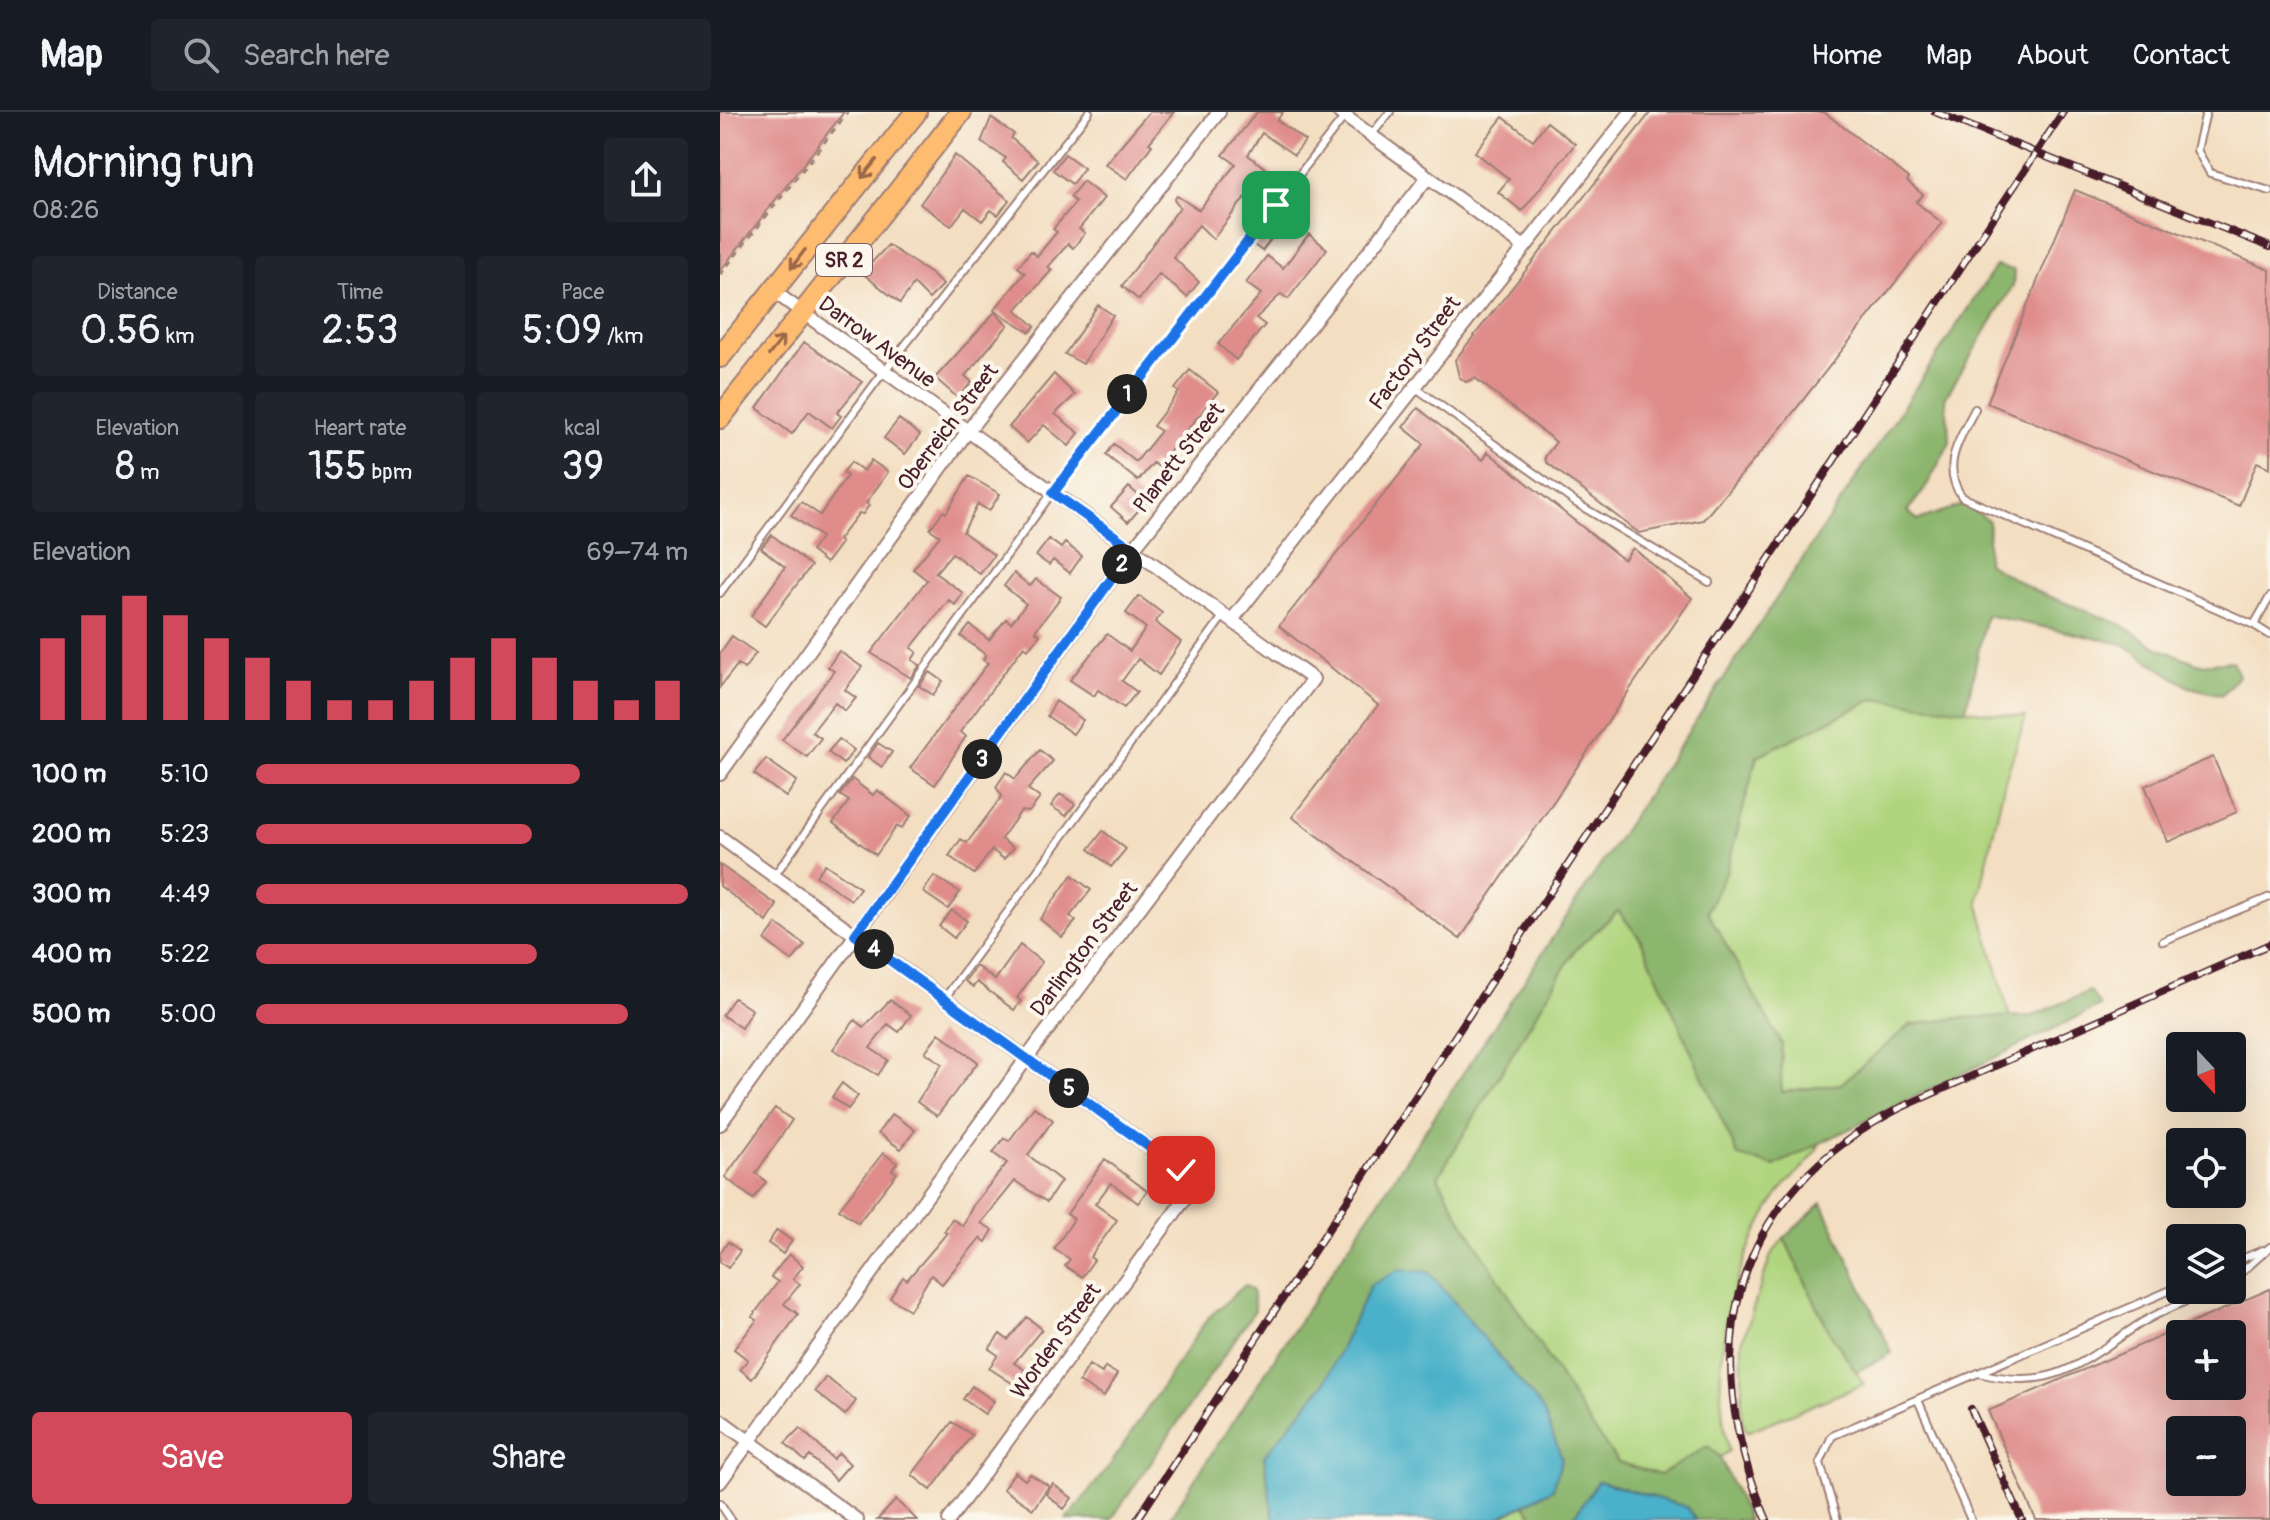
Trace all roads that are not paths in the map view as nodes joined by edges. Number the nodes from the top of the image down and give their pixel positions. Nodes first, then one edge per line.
1 (916, 112) edge
2 (961, 112) edge
3 (1089, 112) edge
4 (1219, 112) edge
5 (1390, 112) edge
6 (1631, 112) edge
7 (2206, 112) edge
8 (1342, 114) edge
9 (1372, 135) junction
10 (1428, 177) junction
11 (2270, 191) edge
12 (1523, 246) junction
13 (773, 291) junction
14 (802, 313) junction
15 (720, 357) edge
16 (883, 372) junction
17 (1414, 385) junction
18 (723, 408) edge
19 (1975, 409) dead end
20 (967, 432) junction
21 (1053, 493) junction
22 (1133, 549) junction
23 (1709, 582) dead end
24 (720, 593) edge
25 (2270, 597) edge
26 (1228, 618) junction
27 (2254, 625) junction
28 (2270, 635) edge
29 (720, 774) edge
30 (720, 837) edge
31 (774, 876) junction
32 (2270, 897) edge
33 (855, 935) junction
34 (2163, 941) dead end
35 (944, 999) junction
36 (1028, 1058) junction
37 (720, 1124) edge
38 (2270, 1247) edge
39 (2246, 1257) edge
40 (2246, 1268) edge
41 (2166, 1292) edge
42 (2182, 1304) edge
43 (1979, 1373) junction
44 (1918, 1400) junction
45 (720, 1420) edge
46 (749, 1440) junction
47 (720, 1482) edge
48 (720, 1503) edge
49 (731, 1520) edge
50 (857, 1520) edge
51 (949, 1520) edge
52 (1837, 1520) edge
53 (1971, 1520) edge

1 -> 13 main road, SR 2
2 - 14 main road, SR 2
3 - 16 lane
4 - 20 street, Oberreich Street
5 - 9 lane
6 - 12 street, Factory Street
7 - 11 lane
8 - 9 street
8 - 21 lane
9 - 10 street
10 - 12 street
10 - 22 street, Planett Street
12 - 17 street, Factory Street
13 - 14 street, Darrow Avenue
13 - 15 main road, SR 2
14 - 16 street, Darrow Avenue
18 -> 14 main road, SR 2
16 - 20 street, Darrow Avenue
16 - 24 lane
17 - 23 lane
17 - 26 street, Factory Street
19 - 27 lane
20 - 21 street, Darrow Avenue
20 - 29 street, Oberreich Street
21 - 22 street, Darrow Avenue
21 - 31 lane
22 - 26 street, Darrow Avenue
22 - 33 street, Planett Street
25 - 27 lane
26 - 35 lane
26 - 36 street, Darlington Street
27 - 28 lane
30 - 31 street
31 - 33 street
32 - 34 lane
33 - 35 street
33 - 37 street, Planett Street
35 - 36 street
36 - 46 street, Darlington Street
36 - 51 street, Worden Street
38 - 39 lane
38 - 40 lane
41 - 43 lane
42 - 43 lane
43 - 44 lane
44 - 52 lane
44 - 53 lane
45 - 46 street
46 - 47 street, Darlington Street
46 - 50 street
48 - 49 lane

